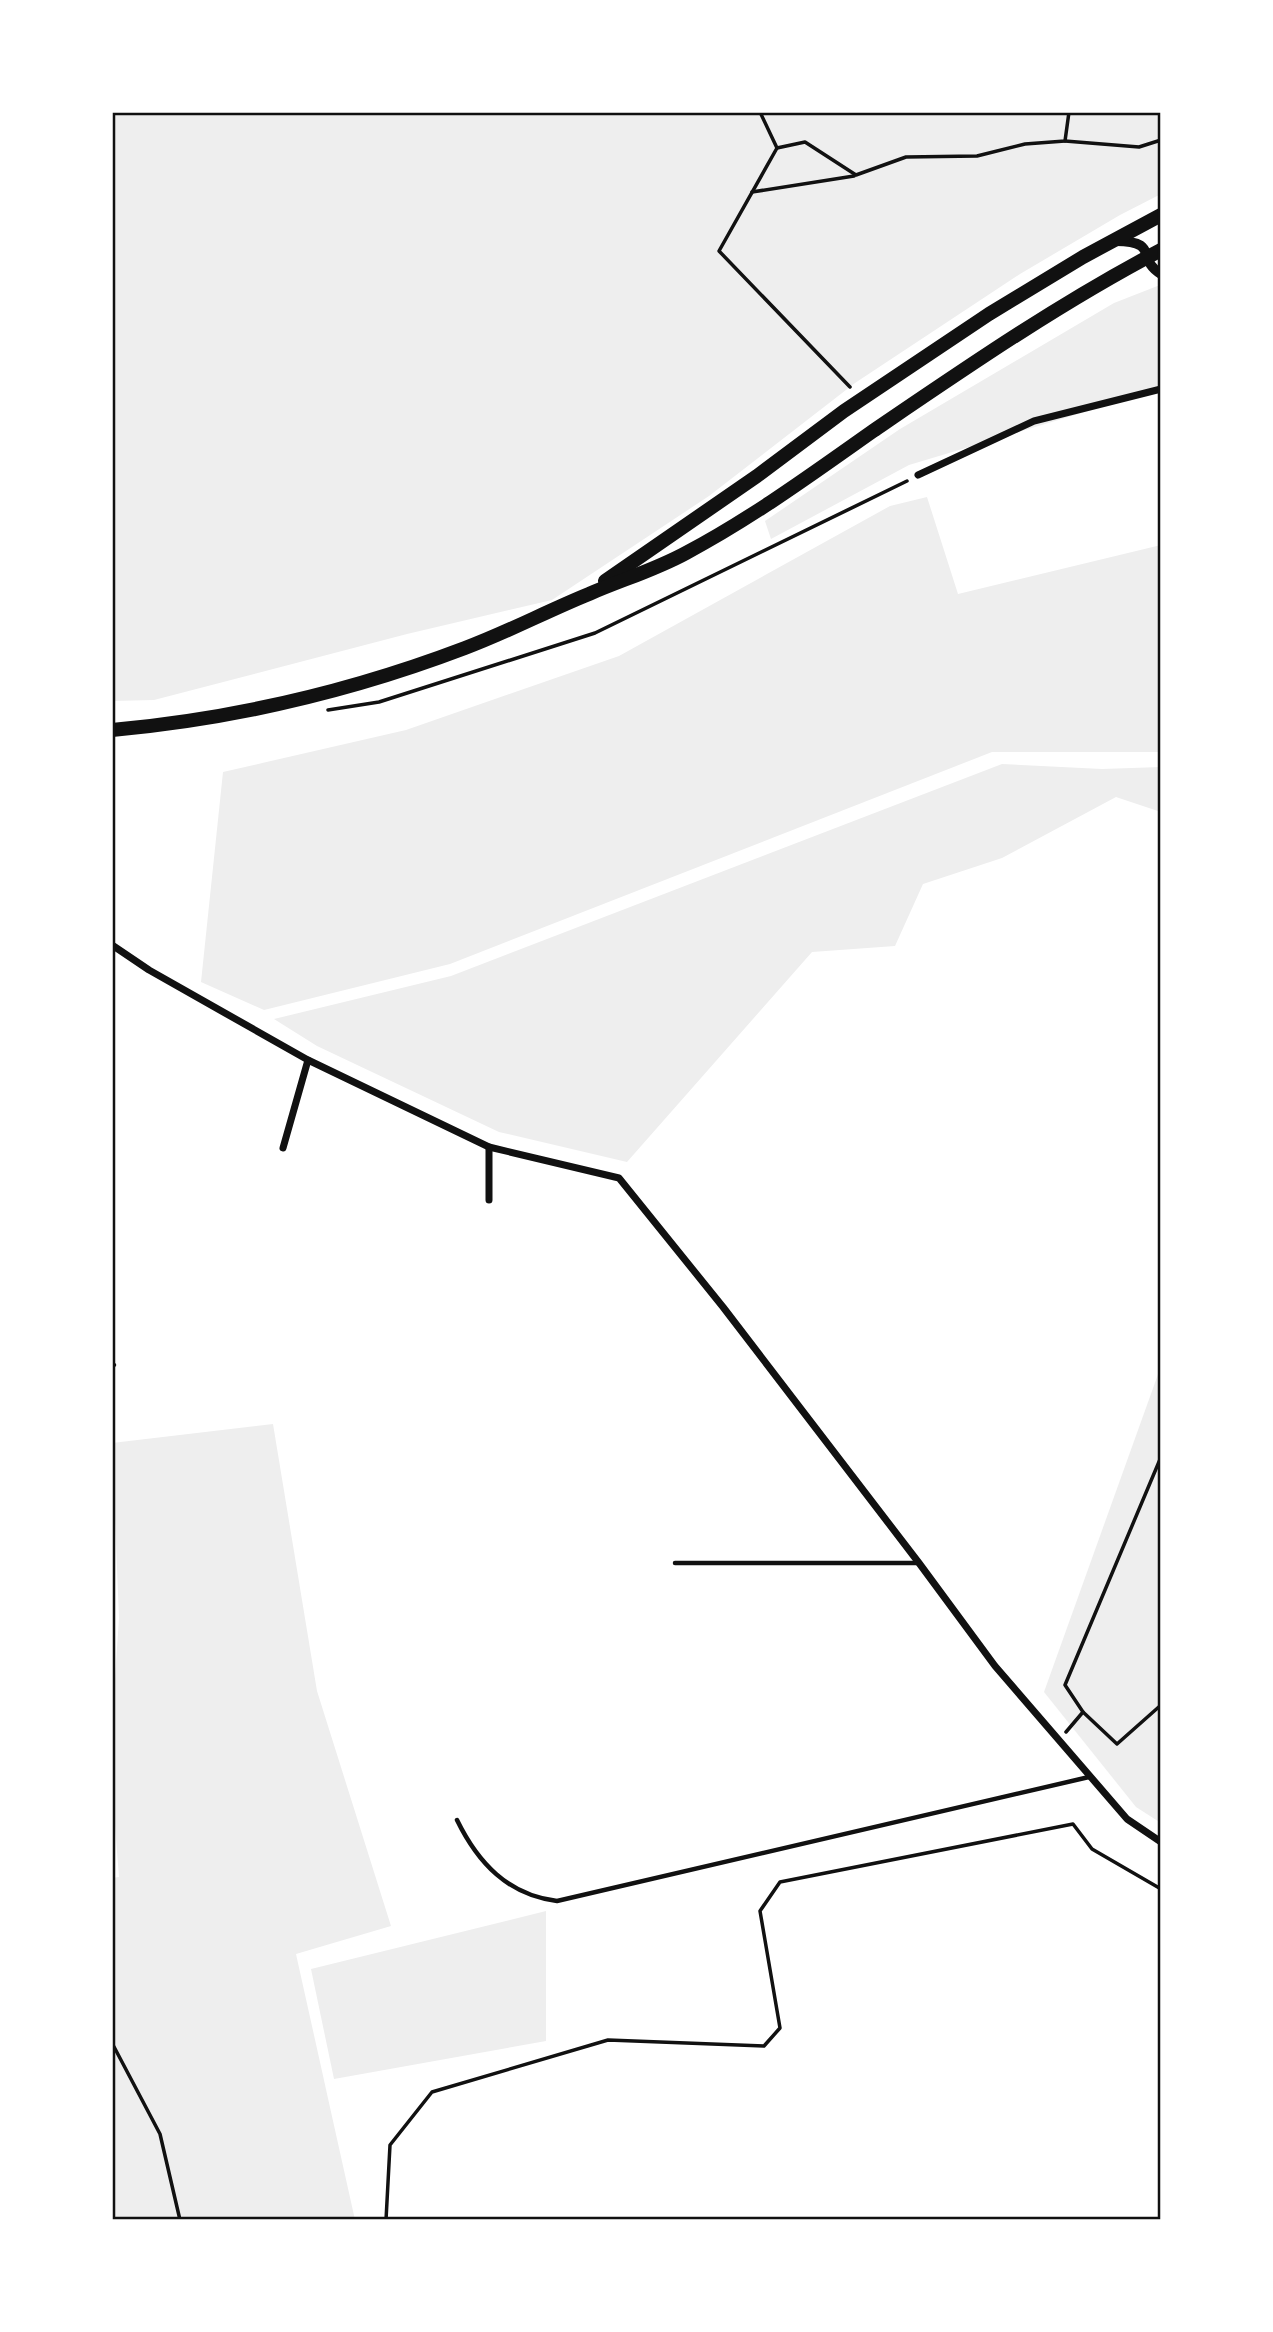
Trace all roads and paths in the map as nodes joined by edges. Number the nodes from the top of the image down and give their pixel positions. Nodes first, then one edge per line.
1 (760, 112) edge
2 (1069, 112) edge
3 (1161, 140) edge
4 (1065, 141) junction
5 (777, 148) junction
6 (856, 175) junction
7 (752, 192) junction
8 (1161, 215) edge
9 (1111, 241) junction
10 (1154, 253) edge
11 (1161, 274) edge
12 (849, 387) dead end
13 (1161, 389) edge
14 (918, 475) dead end
15 (587, 594) junction
16 (112, 730) edge
17 (112, 945) edge
18 (308, 1060) junction
19 (489, 1147) junction
20 (283, 1148) dead end
21 (489, 1200) dead end
22 (1161, 1457) edge
23 (675, 1563) dead end
24 (919, 1563) junction
25 (1161, 1705) edge
26 (1083, 1712) junction
27 (1059, 1740) junction
28 (1090, 1777) junction
29 (457, 1820) dead end
30 (1161, 1842) edge
31 (1161, 1889) edge
32 (112, 2043) edge
33 (180, 2220) edge
34 (386, 2220) edge

1 - 5 path
2 - 4 path
3 - 4 path
4 - 6 path
5 - 6 path
5 - 7 path
6 - 7 path
7 - 12 path
8 - 9 highway
9 - 10 street
9 - 15 highway
10 - 11 street
10 - 15 highway
13 - 14 street
15 - 16 highway
17 - 18 street
18 - 19 street
18 - 20 street
19 - 21 street
19 - 24 street
22 - 26 path
23 - 24 lane
24 - 27 street
25 - 26 path
26 - 27 path
27 - 28 street
28 - 29 lane
28 - 30 street
31 - 34 path
32 - 33 path

